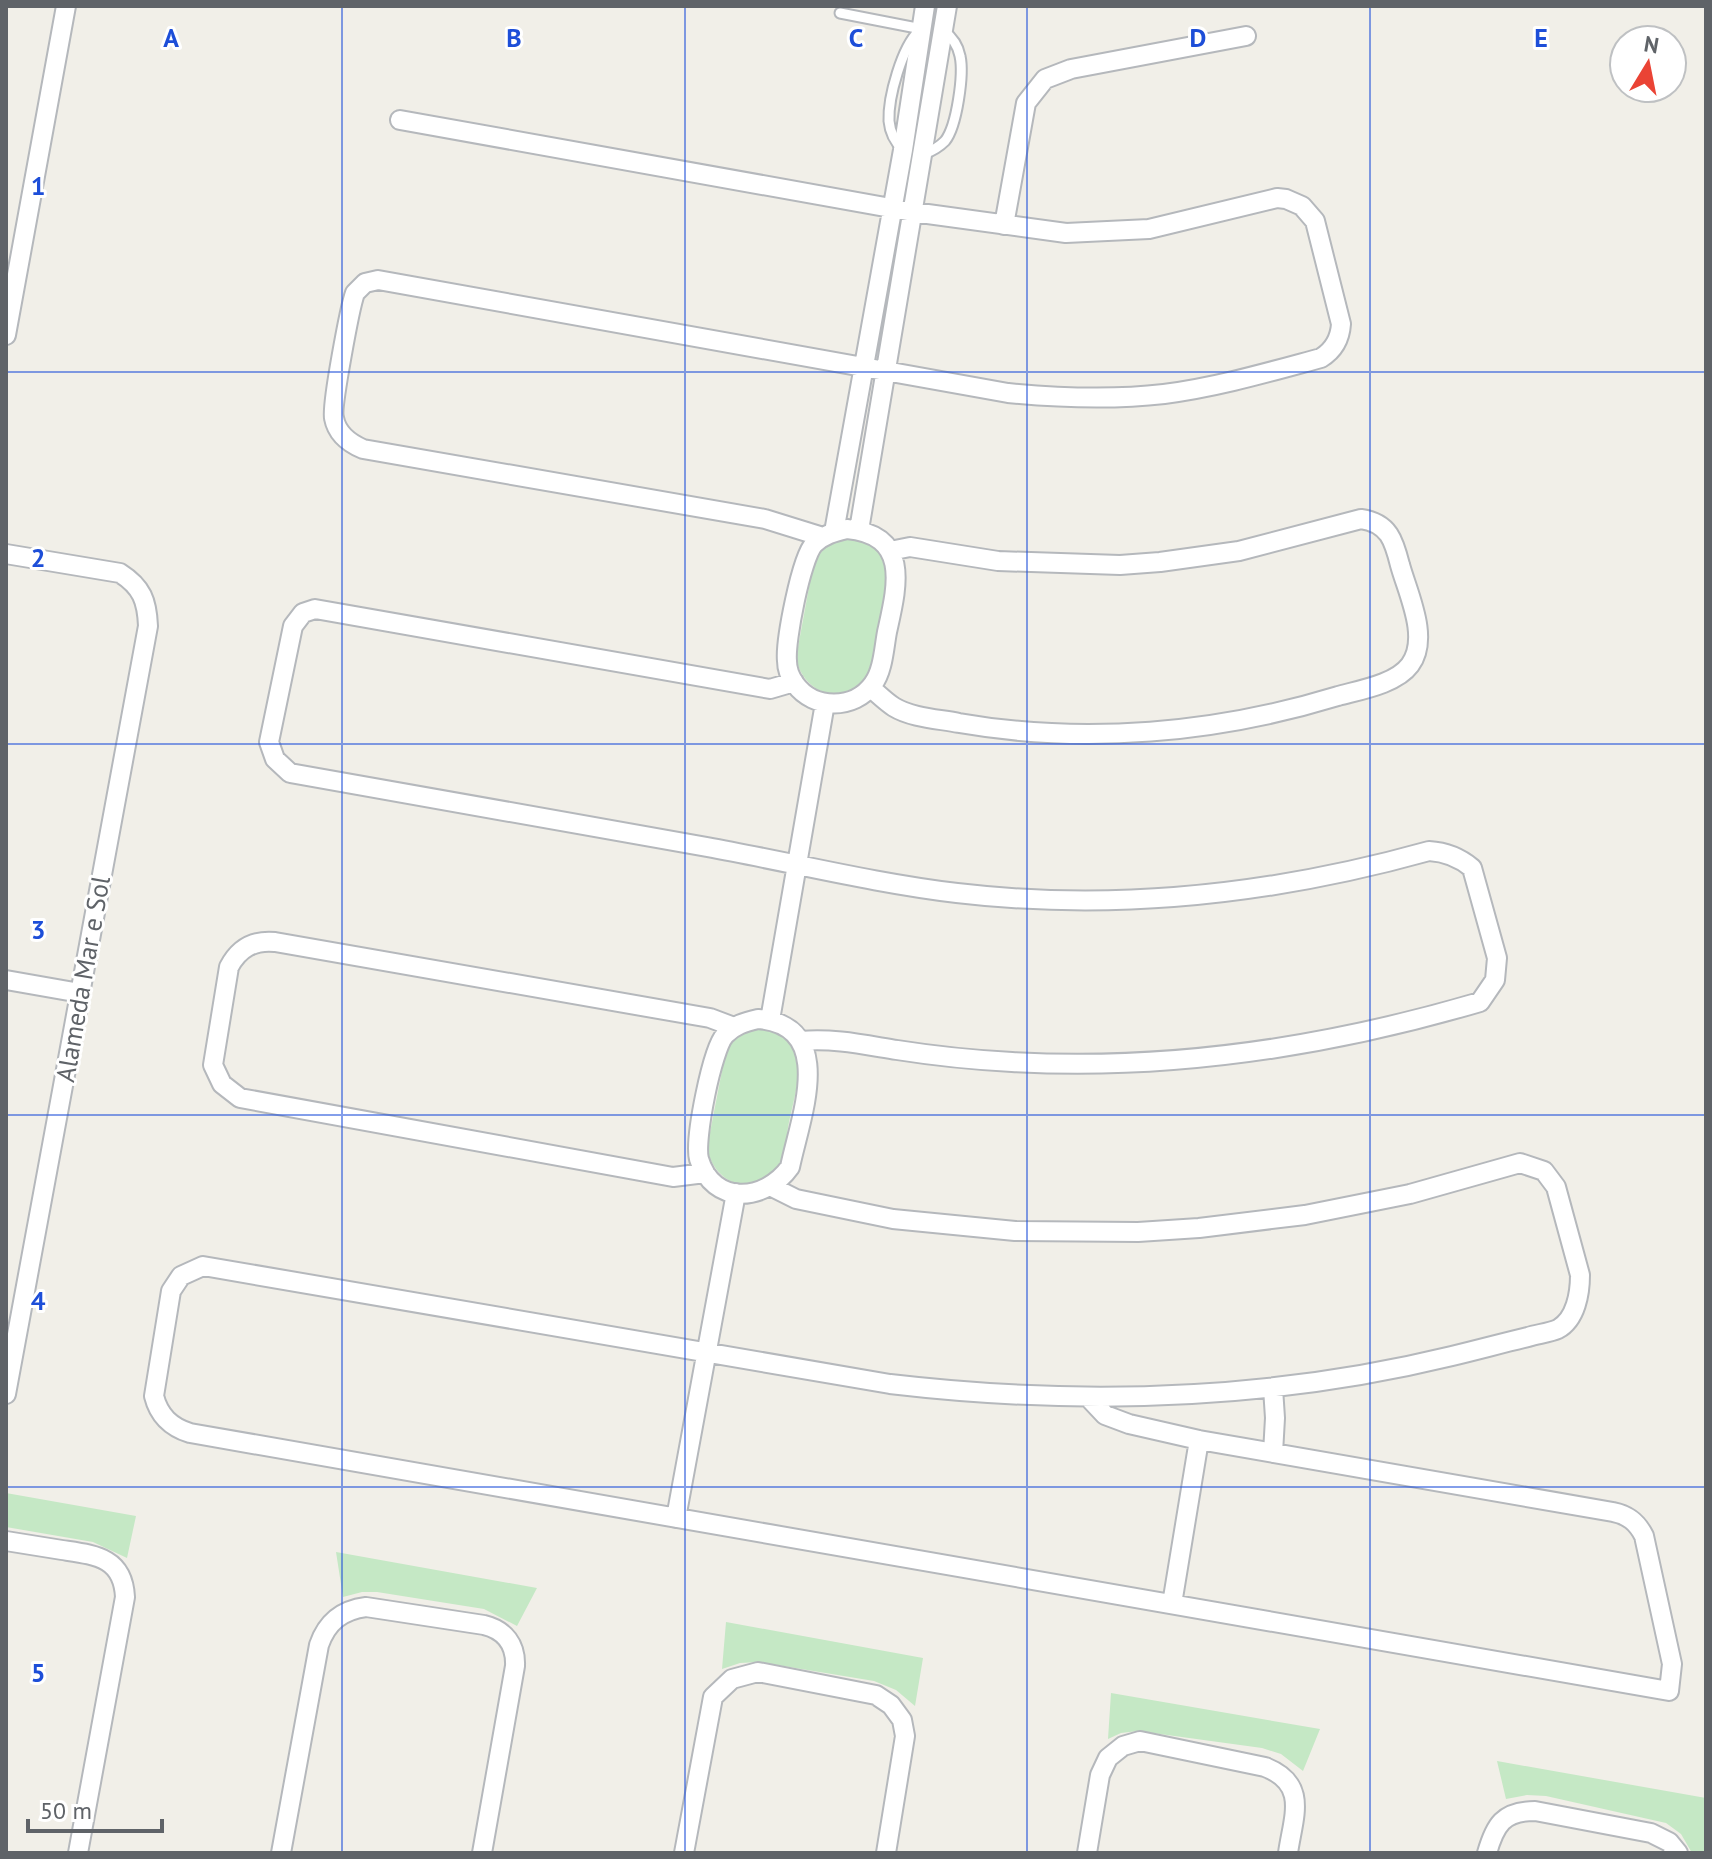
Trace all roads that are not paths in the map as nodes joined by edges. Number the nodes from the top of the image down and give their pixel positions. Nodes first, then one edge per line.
1 (66, 6) edge
2 (925, 6) edge
3 (947, 6) edge
4 (840, 13) dead end
5 (922, 29) junction
6 (943, 30) junction
7 (1246, 36) dead end
8 (400, 120) dead end
9 (903, 150) junction
10 (924, 154) junction
11 (892, 208) junction
12 (913, 212) junction
13 (1004, 225) junction
14 (6, 335) edge
15 (865, 368) junction
16 (886, 372) junction
17 (859, 530) junction
18 (828, 534) junction
19 (890, 551) junction
20 (6, 554) edge
21 (794, 682) junction
22 (871, 688) junction
23 (825, 703) junction
24 (797, 864) junction
25 (6, 980) edge
26 (80, 993) junction
27 (770, 1020) junction
28 (734, 1027) junction
29 (801, 1041) junction
30 (705, 1173) junction
31 (772, 1187) junction
32 (736, 1193) junction
33 (706, 1353) junction
34 (1273, 1388) junction
35 (6, 1394) edge
36 (1089, 1398) junction
37 (1199, 1440) junction
38 (1273, 1453) junction
39 (676, 1518) junction
40 (6, 1541) edge
41 (1172, 1604) junction
42 (78, 1853) edge
43 (281, 1853) edge
44 (482, 1853) edge
45 (684, 1853) edge
46 (886, 1853) edge
47 (1087, 1853) edge
48 (1288, 1853) edge
49 (1487, 1853) edge
50 (1678, 1853) edge

1 - 14 street
2 - 5 street
3 - 6 street
4 - 5 lane
5 - 6 street
5 - 9 street
6 - 10 street
6 - 10 lane
7 - 13 street
8 - 11 street
9 - 10 street
9 - 11 street
10 - 12 street
11 - 12 street
11 - 15 street
12 - 13 street
12 - 16 street
13 - 16 street
15 - 16 street
15 - 18 street
15 - 18 street
16 - 17 street
17 - 18 street
17 - 19 street
18 - 21 street
19 - 22 street
19 - 22 street
20 - 26 street, Alameda Mar e Sol
21 - 23 street
21 - 24 street
22 - 23 street
23 - 24 street
24 - 27 street
24 - 29 street
25 - 26 street
26 - 35 street, Alameda Mar e Sol
27 - 28 street
27 - 29 street
28 - 30 street
28 - 30 street
29 - 31 street
30 - 32 street
31 - 32 street
31 - 34 street
32 - 33 street
33 - 36 street
33 - 39 street
33 - 39 street
34 - 36 street
34 - 38 street
36 - 37 street
37 - 38 street
37 - 41 street
38 - 41 street
39 - 41 street
40 - 42 street
43 - 44 street
45 - 46 street
47 - 48 street
49 - 50 street

